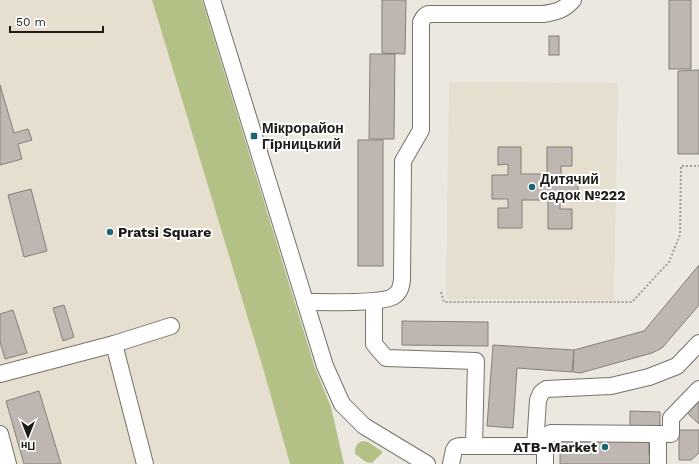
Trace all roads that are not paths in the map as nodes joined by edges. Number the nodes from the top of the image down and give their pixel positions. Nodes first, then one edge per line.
1 (212, 0) edge
2 (574, 0) edge
3 (374, 301) junction
4 (305, 302) junction
5 (171, 326) dead end
6 (699, 343) edge
7 (114, 344) junction
8 (0, 374) edge
9 (699, 388) edge
10 (0, 434) edge
11 (658, 434) junction
12 (474, 446) junction
13 (540, 446) junction
14 (8, 464) edge
15 (146, 464) edge
16 (427, 464) edge
17 (451, 464) edge
18 (546, 464) edge
19 (658, 464) edge

1 - 4 street
2 - 3 street
3 - 4 street
3 - 12 street
4 - 16 street
5 - 7 street
6 - 13 street
7 - 8 street
7 - 15 street
9 - 11 street
10 - 14 street
11 - 13 street
11 - 19 street
12 - 13 street
12 - 17 street
13 - 18 street

